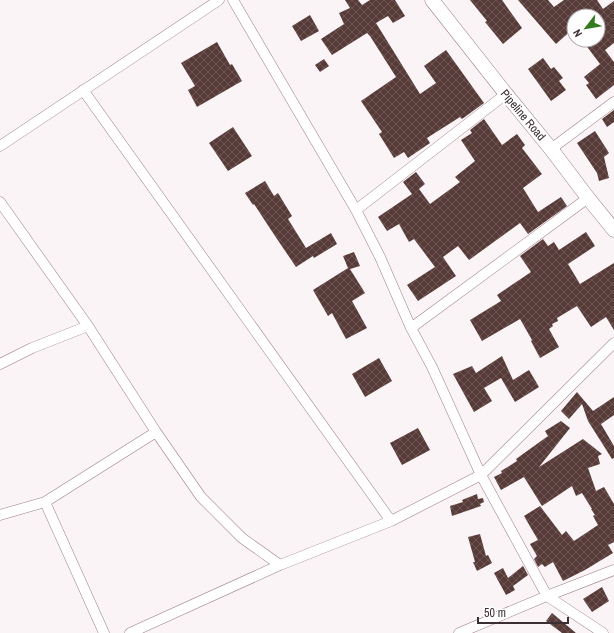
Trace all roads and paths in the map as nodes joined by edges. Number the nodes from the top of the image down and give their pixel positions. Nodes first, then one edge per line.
1 (219, 0) edge
2 (233, 0) edge
3 (432, 0) edge
4 (83, 90) junction
5 (506, 94) junction
6 (614, 102) edge
7 (0, 146) edge
8 (551, 149) junction
9 (588, 198) junction
10 (0, 202) edge
11 (356, 210) junction
12 (613, 227) edge
13 (88, 326) junction
14 (411, 328) junction
15 (614, 343) edge
16 (0, 364) edge
17 (156, 432) junction
18 (481, 475) junction
19 (45, 502) junction
20 (0, 515) edge
21 (391, 520) junction
22 (280, 565) junction
23 (614, 570) edge
24 (547, 596) junction
25 (104, 633) edge
26 (130, 633) edge
27 (459, 633) edge
28 (603, 633) edge

1 - 4 street
2 - 11 street
3 - 5 street, Pipeline Road
4 - 7 street
4 - 21 street
5 - 8 street, Pipeline Road
5 - 11 street
6 - 8 street
8 - 9 street, Pipeline Road
9 - 12 street, Pipeline Road
9 - 14 street
10 - 13 street
11 - 14 street
13 - 16 street
13 - 17 street
14 - 18 street
15 - 18 street
17 - 19 street
17 - 22 street
18 - 21 street
18 - 24 street
19 - 20 street
19 - 25 street
21 - 22 street
22 - 26 street
23 - 24 street
24 - 27 street
24 - 28 street

